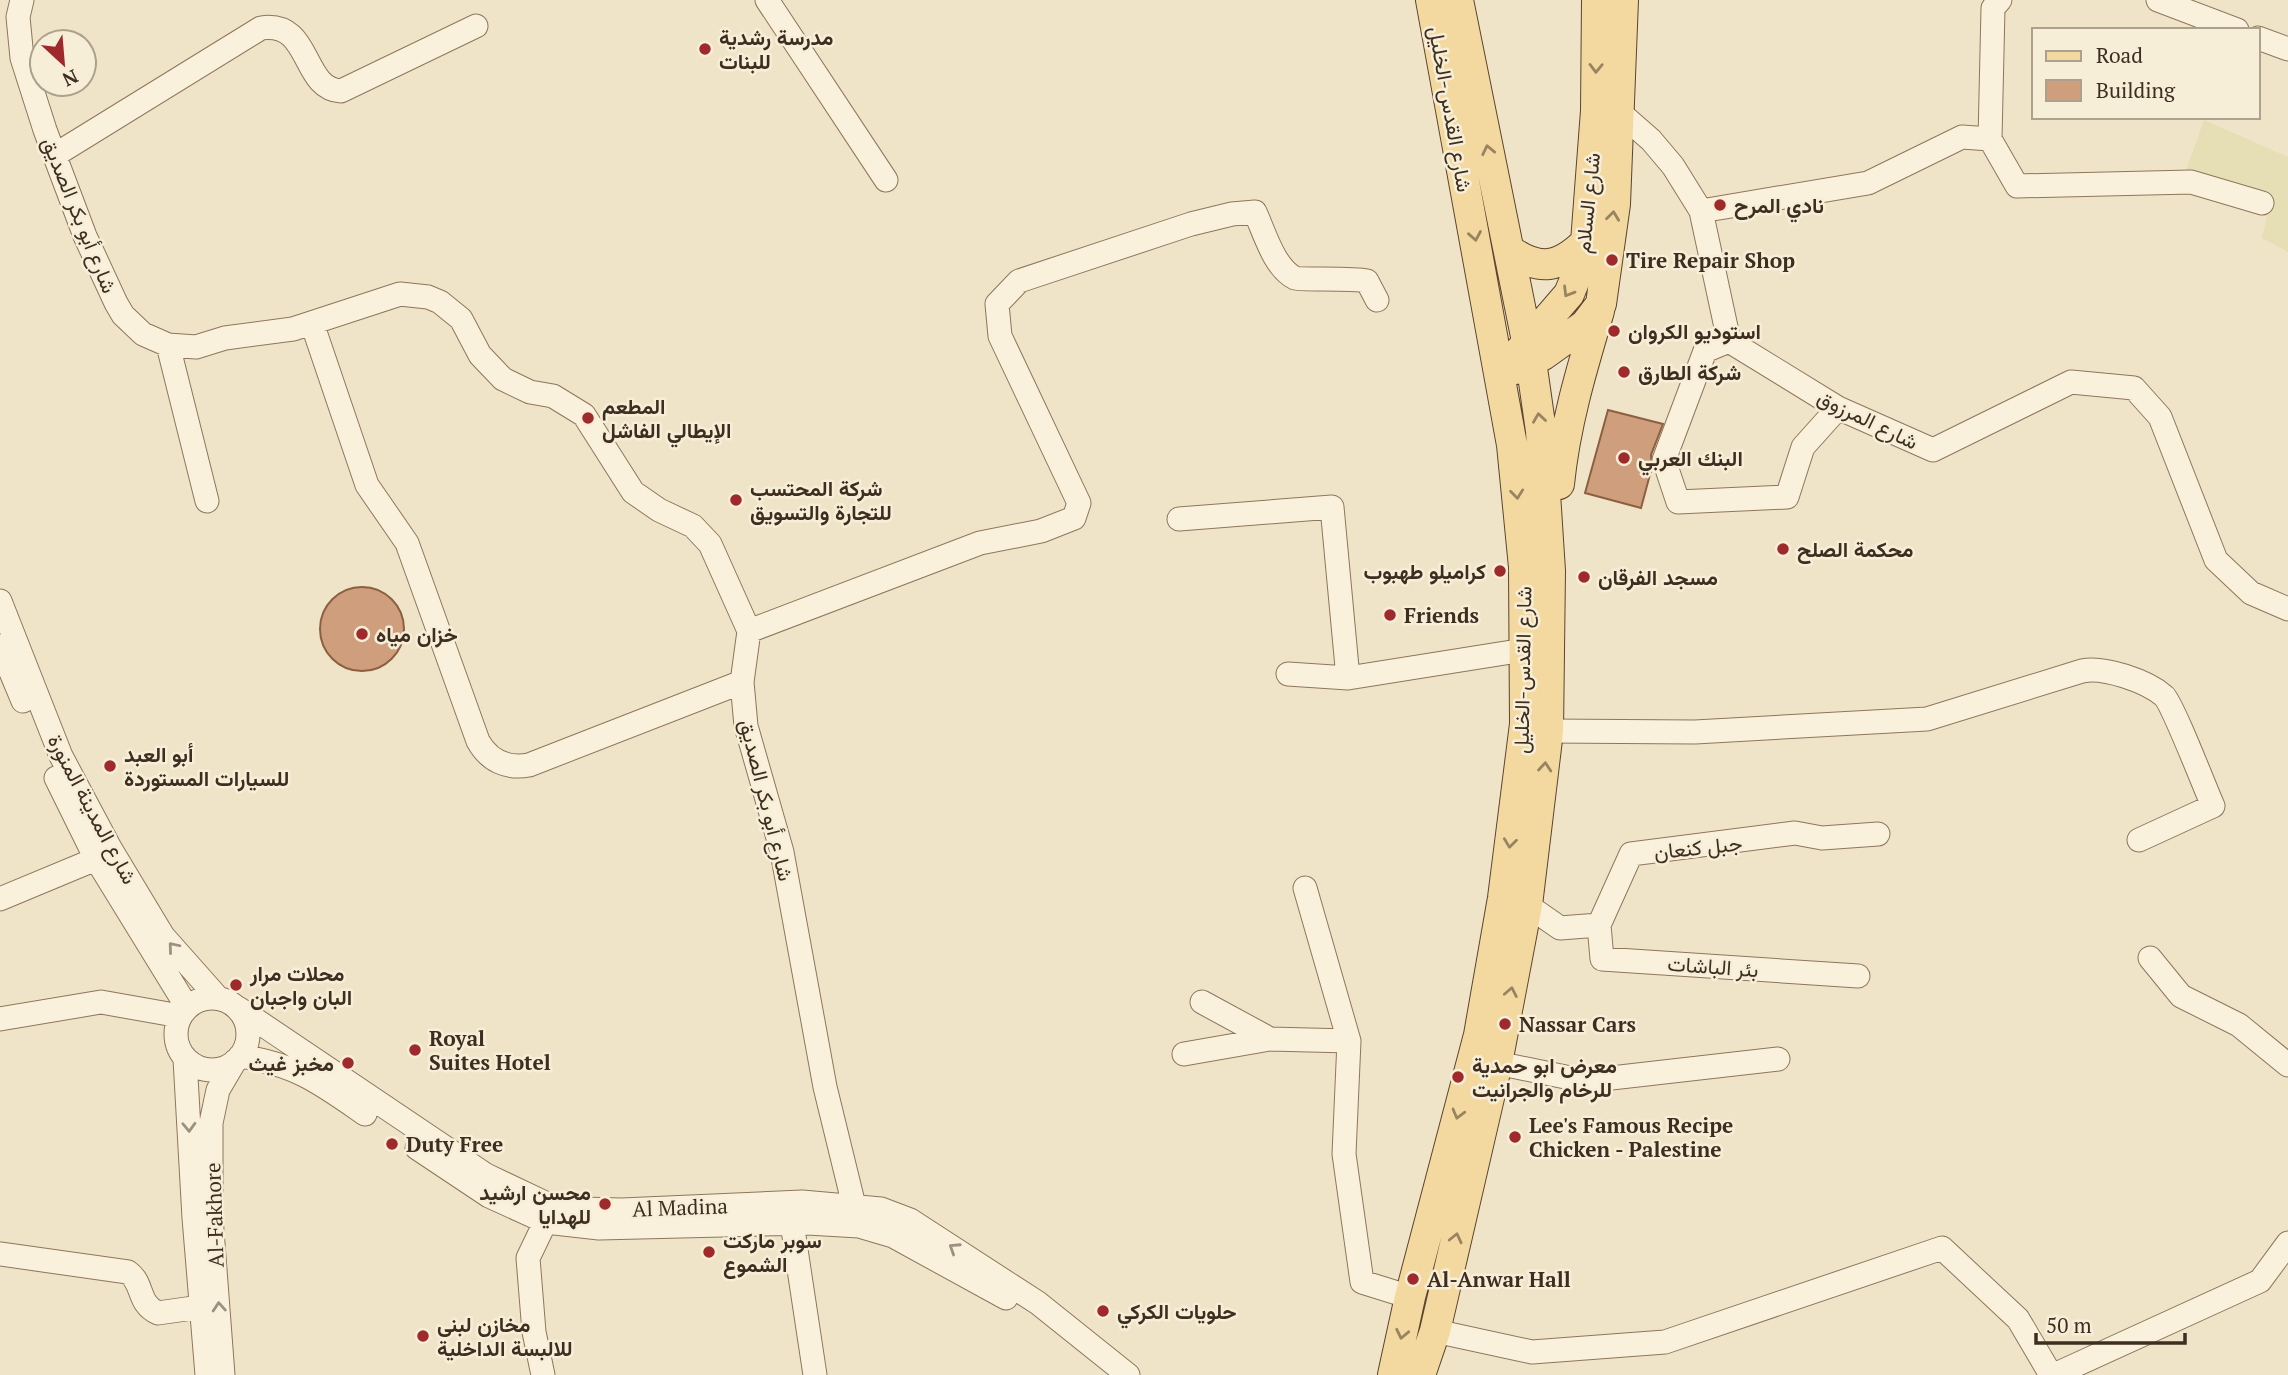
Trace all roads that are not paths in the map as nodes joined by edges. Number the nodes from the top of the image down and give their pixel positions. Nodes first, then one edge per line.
1 (767, 0) edge
2 (1432, 0) edge
3 (1458, 0) edge
4 (1597, 0) edge
5 (1623, 0) edge
6 (2000, 0) edge
7 (2158, 0) edge
8 (13, 11) edge
9 (476, 26) dead end
10 (2232, 28) edge
11 (2260, 39) edge
12 (2288, 49) edge
13 (1607, 112) junction
14 (1990, 139) junction
15 (55, 155) junction
16 (886, 180) dead end
17 (2262, 203) dead end
18 (1701, 211) junction
19 (1586, 242) junction
20 (1509, 250) junction
21 (1377, 300) dead end
22 (1601, 304) junction
23 (312, 323) junction
24 (1729, 341) junction
25 (168, 345) junction
26 (1529, 351) junction
27 (1501, 378) junction
28 (1838, 408) junction
29 (207, 501) dead end
30 (1179, 519) dead end
31 (1550, 571) junction
32 (0, 601) edge
33 (2288, 609) edge
34 (749, 631) junction
35 (0, 646) edge
36 (1524, 650) junction
37 (1288, 674) dead end
38 (1348, 678) junction
39 (742, 682) junction
40 (1548, 731) junction
41 (1878, 834) dead end
42 (2139, 840) dead end
43 (96, 859) junction
44 (1305, 888) dead end
45 (0, 900) edge
46 (1527, 905) junction
47 (1599, 925) junction
48 (2150, 958) dead end
49 (1858, 976) dead end
50 (1202, 1002) dead end
51 (228, 1003) junction
52 (183, 1011) junction
53 (0, 1019) edge
54 (1270, 1039) junction
55 (1349, 1041) junction
56 (1184, 1054) dead end
57 (185, 1059) junction
58 (238, 1059) junction
59 (1778, 1059) dead end
60 (1497, 1063) junction
61 (2288, 1065) edge
62 (550, 1213) junction
63 (858, 1216) junction
64 (792, 1223) junction
65 (2288, 1243) edge
66 (0, 1255) edge
67 (1410, 1297) junction
68 (200, 1307) junction
69 (1434, 1331) junction
70 (207, 1375) edge
71 (223, 1375) edge
72 (543, 1375) edge
73 (816, 1375) edge
74 (1126, 1375) edge
75 (1393, 1375) edge
76 (1420, 1375) edge
77 (2053, 1375) edge

1 - 16 street
2 -> 27 main road, شارع القدس-الخليل
20 -> 3 main road, شارع القدس-الخليل
4 -> 13 main road, شارع السلام
5 - 13 main road, شارع السلام
6 - 14 street
7 - 10 street
8 - 15 street, شارع أبو بكر الصديق
9 - 15 street
11 - 12 street
13 - 18 street
13 - 19 main road, شارع السلام
22 -> 13 main road, شارع السلام
14 - 17 street
14 - 18 street
15 - 25 street, شارع أبو بكر الصديق
18 - 24 street
19 - 20 main road
19 -> 26 main road, شارع السلام
20 - 26 main road, شارع القدس-الخليل
21 - 34 street
22 - 26 main road, شارع السلام
22 - 31 main road, شارع السلام
23 - 25 street, شارع أبو بكر الصديق
23 - 34 street, شارع أبو بكر الصديق
23 - 39 street
24 - 28 street, شارع المرزوق
24 - 28 street
25 - 29 street
26 - 27 main road, شارع السلام
31 -> 26 main road, شارع القدس-الخليل
27 -> 36 main road, شارع القدس-الخليل
28 - 33 street, شارع المرزوق
30 - 38 street
31 - 40 main road, شارع القدس-الخليل
51 -> 32 street, شارع المدينة المنورة
34 - 39 street, شارع أبو بكر الصديق
35 - 43 street, شارع المدينة المنورة
36 - 38 street
36 -> 67 main road, شارع القدس-الخليل
37 - 38 street
39 - 63 street, شارع أبو بكر الصديق
40 - 42 street
46 -> 40 main road, شارع القدس-الخليل
41 - 47 street, جبل كنعان
43 - 45 street
43 - 52 street, شارع المدينة المنورة
44 - 55 street
46 - 47 street
60 -> 46 main road, شارع القدس-الخليل
47 - 49 street, بئر الباشات
48 - 61 street
50 - 54 street
51 - 52 street
51 - 58 street
51 - 62 street, Al Madina
52 - 53 street
52 - 57 street
54 - 55 street
54 - 56 street
55 - 67 street
57 - 58 street, Al Madina
57 -> 68 street, Al-Fakhore
58 - 62 street, Al Madina
71 -> 58 street, Al-Fakhore
59 - 60 street
69 -> 60 main road, شارع القدس-الخليل
62 - 63 street, Al Madina
62 - 64 street, Al Madina
62 - 72 street
63 - 64 street, Al Madina
63 - 74 street, Al Madina
64 - 73 street
65 - 77 street
66 - 68 street
67 -> 75 main road, شارع القدس-الخليل
68 - 70 street, Al-Fakhore
69 - 76 main road, شارع القدس-الخليل
69 - 77 street

